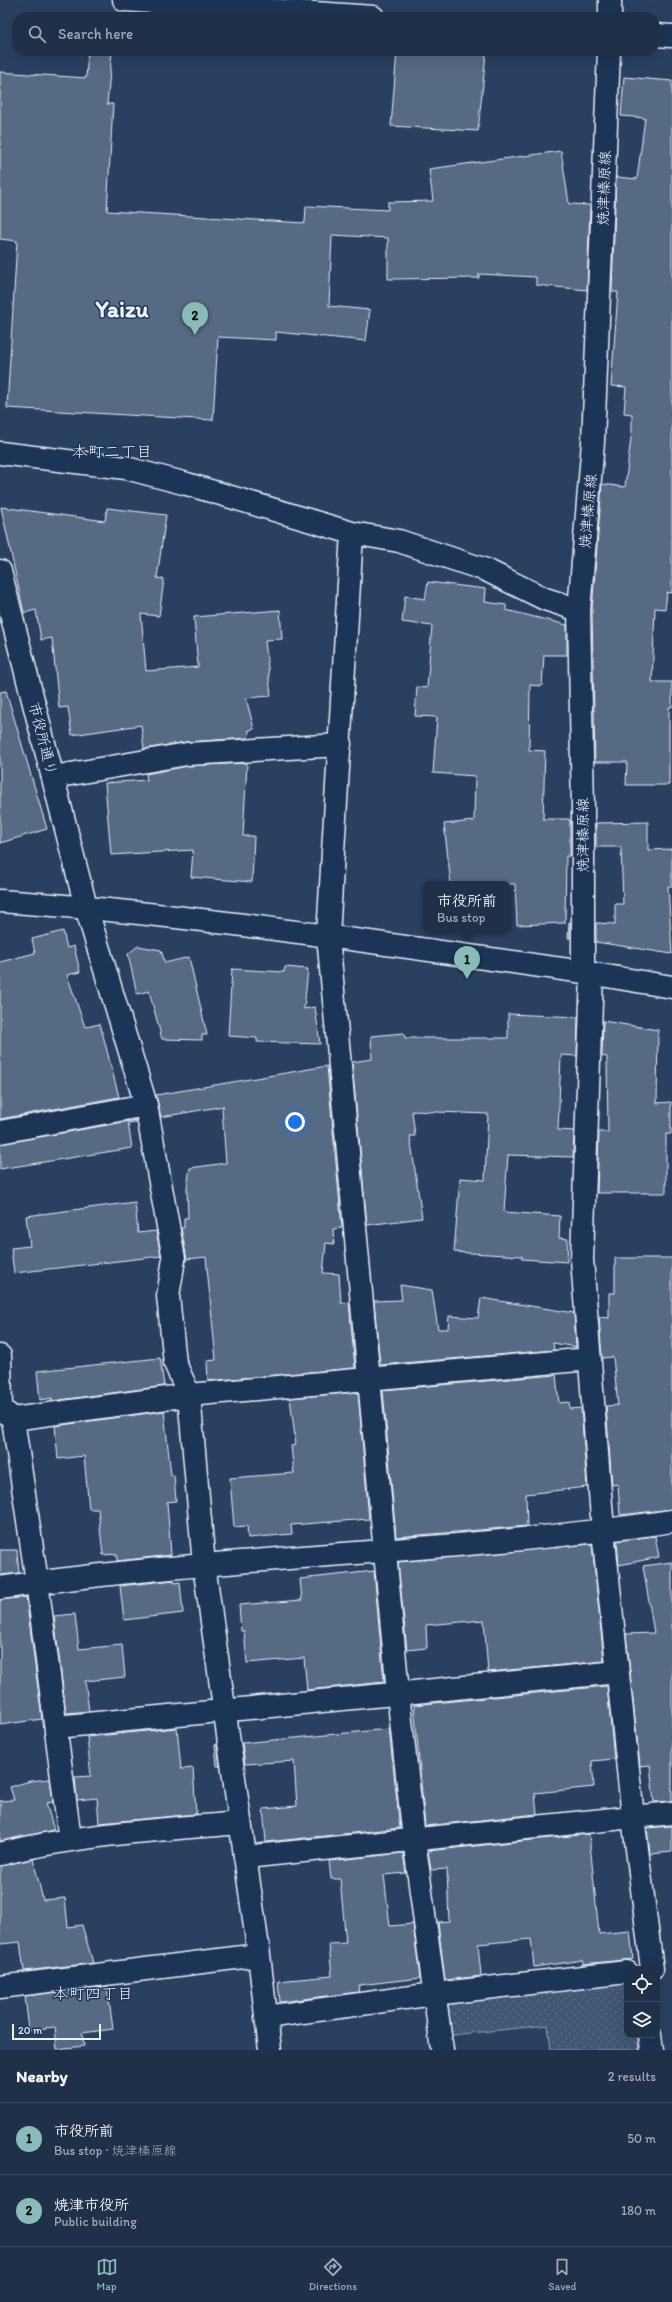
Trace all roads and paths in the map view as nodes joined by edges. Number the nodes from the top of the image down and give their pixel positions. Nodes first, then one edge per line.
1 (124, 0) edge
2 (610, 0) edge
3 (300, 12) edge
4 (610, 12) edge
5 (660, 36) edge
6 (672, 36) edge
7 (609, 56) edge
8 (0, 454) edge
9 (352, 533) junction
10 (0, 571) edge
11 (3, 600) edge
12 (579, 610) junction
13 (340, 745) junction
14 (53, 777) junction
15 (0, 901) edge
16 (86, 906) junction
17 (328, 936) junction
18 (587, 973) junction
19 (672, 987) edge
20 (146, 1105) junction
21 (0, 1132) edge
22 (0, 1356) edge
23 (590, 1359) junction
24 (370, 1379) junction
25 (189, 1395) junction
26 (13, 1419) junction
27 (672, 1520) edge
28 (603, 1531) junction
29 (386, 1550) junction
30 (204, 1565) junction
31 (37, 1582) junction
32 (0, 1588) edge
33 (618, 1672) junction
34 (398, 1693) junction
35 (224, 1709) junction
36 (56, 1727) junction
37 (672, 1813) edge
38 (633, 1817) junction
39 (240, 1823) junction
40 (414, 1839) junction
41 (70, 1840) junction
42 (0, 1854) edge
43 (245, 1857) junction
44 (258, 1955) junction
45 (652, 1966) edge
46 (624, 1972) edge
47 (0, 1987) edge
48 (434, 1994) junction
49 (266, 2016) junction
50 (650, 2038) edge
51 (270, 2050) edge
52 (442, 2050) edge
53 (652, 2050) edge

1 - 3 street
2 - 4 street
5 - 6 street
7 - 12 street, 焼津榛原線
8 - 9 street
9 - 12 street
9 - 13 street
10 - 11 street, 市役所通り
11 - 14 street, 市役所通り
12 - 18 street, 焼津榛原線
13 - 14 street
13 - 17 street
14 - 16 street, 市役所通り
15 - 16 street
16 - 17 street
16 - 20 street, 市役所通り
17 - 18 street
17 - 24 street
18 - 19 street
18 - 23 street, 焼津榛原線
20 - 21 street
20 - 25 street, 市役所通り
22 - 26 street
23 - 24 street
23 - 28 street, 焼津榛原線
24 - 25 street
24 - 29 street
25 - 26 street
25 - 30 street, 市役所通り
26 - 31 street
27 - 28 street
28 - 29 street
28 - 33 street, 焼津榛原線
29 - 30 street
29 - 34 street
30 - 31 street
30 - 35 street, 市役所通り
31 - 32 street
31 - 36 street
33 - 34 street
33 - 38 street, 焼津榛原線
34 - 35 street
34 - 40 street
35 - 36 street
35 - 39 street, 市役所通り
36 - 41 street
37 - 38 street
38 - 40 street
38 - 45 street, 焼津榛原線
39 - 41 street
39 - 43 street, 市役所通り
40 - 43 street
40 - 48 street
41 - 42 street
43 - 44 street, 市役所通り
44 - 47 street
44 - 49 street, 市役所通り
46 - 48 street
48 - 49 street
48 - 52 street
49 - 51 street, 市役所通り
50 - 53 street

